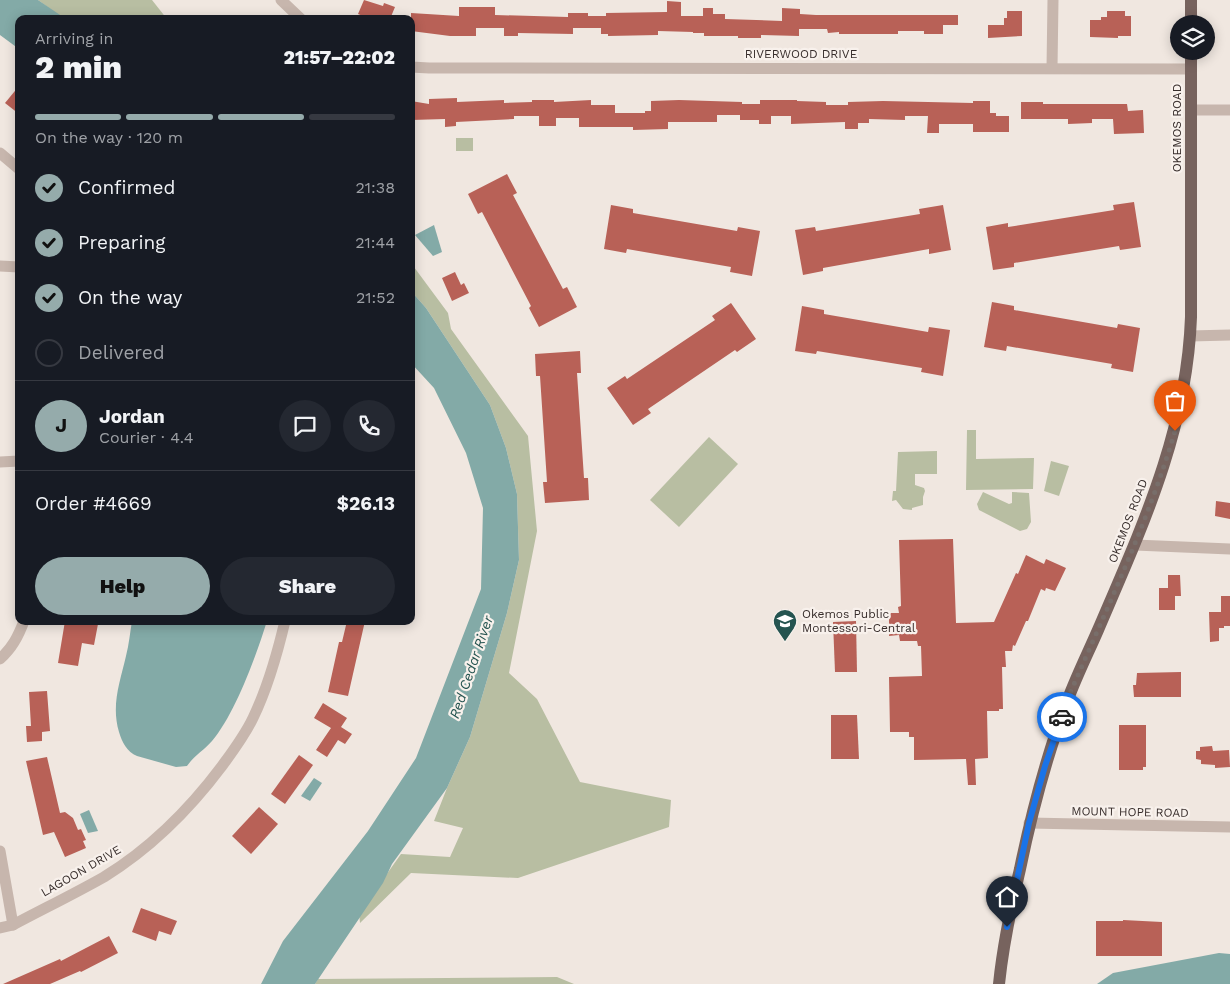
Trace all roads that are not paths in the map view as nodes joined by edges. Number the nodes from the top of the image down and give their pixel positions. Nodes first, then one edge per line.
1 (281, 0) edge
2 (1053, 0) edge
3 (1191, 0) edge
4 (297, 15) edge
5 (1191, 15) edge
6 (1191, 60) edge
7 (415, 67) edge
8 (1052, 68) junction
9 (1191, 69) junction
10 (1191, 110) junction
11 (1230, 110) edge
12 (0, 153) edge
13 (15, 166) edge
14 (0, 266) edge
15 (15, 267) edge
16 (1190, 336) junction
17 (1230, 336) edge
18 (15, 461) edge
19 (0, 462) edge
20 (1135, 545) junction
21 (1230, 549) edge
22 (22, 625) edge
23 (284, 625) edge
24 (0, 659) edge
25 (1029, 823) junction
26 (1230, 827) edge
27 (0, 851) edge
28 (13, 924) junction
29 (0, 928) edge
30 (1000, 984) edge

1 - 4 street
2 - 8 street
3 - 5 main road
6 - 9 main road, OKEMOS ROAD
7 - 8 street, RIVERWOOD DRIVE
8 - 9 street, RIVERWOOD DRIVE
9 - 10 main road, OKEMOS ROAD
10 - 11 street
10 - 16 main road, OKEMOS ROAD
12 - 13 street
14 - 15 street
16 - 17 street
16 - 20 main road, OKEMOS ROAD
18 - 19 street
20 - 21 street
20 - 25 main road, OKEMOS ROAD
22 - 24 street
23 - 28 street, LAGOON DRIVE
25 - 26 street, MOUNT HOPE ROAD
25 - 30 main road, OKEMOS ROAD
27 - 28 street
28 - 29 street, LAGOON DRIVE

